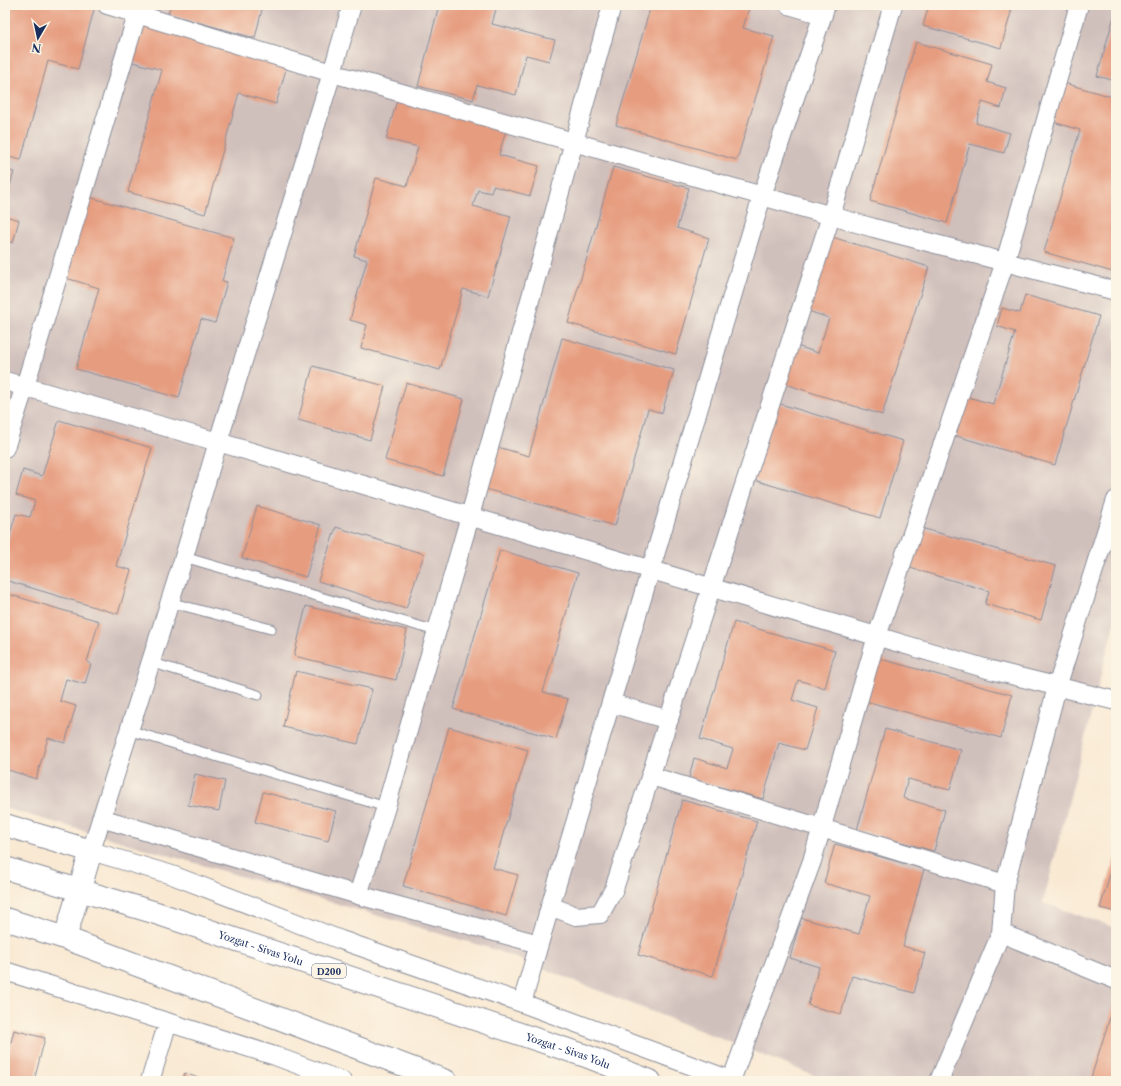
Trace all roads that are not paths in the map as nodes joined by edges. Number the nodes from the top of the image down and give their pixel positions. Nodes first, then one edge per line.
1 (107, 5) edge
2 (352, 5) edge
3 (612, 5) edge
4 (789, 5) edge
5 (893, 5) edge
6 (1080, 5) edge
7 (139, 10) edge
8 (824, 10) edge
9 (332, 73) junction
10 (573, 142) junction
11 (762, 196) junction
12 (831, 216) junction
13 (1005, 262) junction
14 (1116, 291) edge
15 (5, 381) edge
16 (25, 386) junction
17 (218, 442) junction
18 (5, 448) edge
19 (1116, 500) edge
20 (470, 516) junction
21 (184, 557) junction
22 (651, 570) junction
23 (712, 588) junction
24 (169, 602) junction
25 (270, 629) dead end
26 (436, 630) junction
27 (877, 636) junction
28 (150, 662) junction
29 (1057, 687) junction
30 (258, 695) dead end
31 (1116, 701) edge
32 (611, 703) junction
33 (669, 720) junction
34 (128, 730) junction
35 (651, 776) junction
36 (386, 807) junction
37 (101, 818) junction
38 (10, 825) edge
39 (821, 828) junction
40 (91, 851) junction
41 (5, 868) edge
42 (1005, 884) junction
43 (78, 890) junction
44 (358, 895) junction
45 (550, 906) junction
46 (5, 919) edge
47 (1001, 933) junction
48 (65, 938) junction
49 (538, 944) junction
50 (5, 971) edge
51 (1116, 980) edge
52 (522, 1003) junction
53 (168, 1022) junction
54 (150, 1081) edge
55 (342, 1081) edge
56 (446, 1081) edge
57 (650, 1081) edge
58 (732, 1081) edge
59 (939, 1081) edge

1 - 7 street
2 - 9 street
3 - 10 street
4 - 8 street
5 - 12 street
6 - 13 street
7 - 9 street
7 - 16 street
8 - 11 street
9 - 10 street
9 - 17 street
10 - 11 street
10 - 20 street
11 - 12 street
11 - 22 street
12 - 13 street
12 - 23 street
13 - 14 street
13 - 27 street
15 - 16 street
16 - 17 street
16 - 18 street
17 - 20 street
17 - 21 street
19 - 29 street
20 - 22 street
20 - 26 street
21 - 24 street
21 - 26 lane
22 - 23 street
22 - 32 street
23 - 27 street
23 - 33 street
24 - 25 lane
24 - 28 street
26 - 36 street
27 - 29 street
27 - 39 street
28 - 30 lane
28 - 34 street
29 - 31 street
29 - 42 street
32 - 33 street
32 - 45 street
33 - 35 street
34 - 36 lane
34 - 37 street
35 - 39 street
35 - 45 street
36 - 44 street
37 - 40 street
37 - 44 street
38 - 40 main road
39 - 42 street
39 - 58 street
40 - 43 main road
40 - 52 street
41 - 43 main road, Yozgat - Sivas Yolu / D200
42 - 47 street
43 - 48 main road
43 - 57 main road, Yozgat - Sivas Yolu / D200
44 - 49 street
45 - 49 street
46 - 48 main road
47 - 51 street
47 - 59 street
48 - 56 main road
49 - 52 street
50 - 53 street
52 - 58 street
53 - 54 street
53 - 55 street

